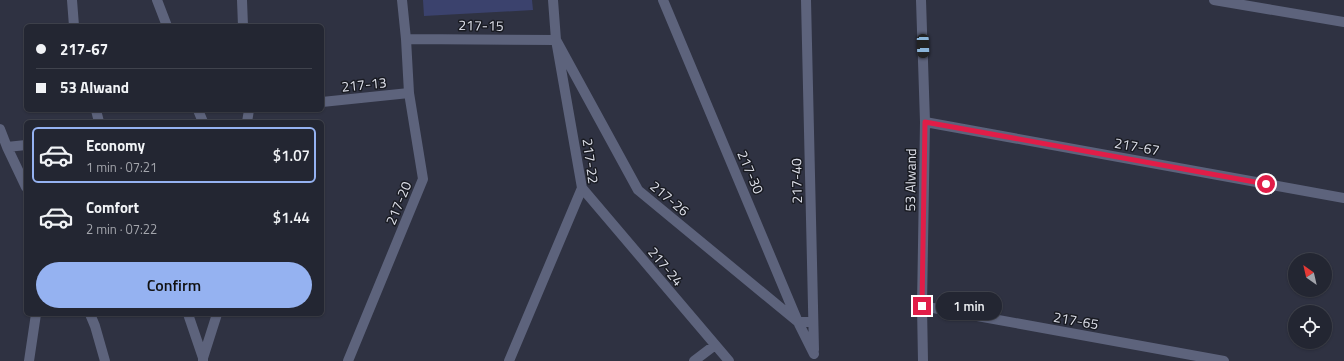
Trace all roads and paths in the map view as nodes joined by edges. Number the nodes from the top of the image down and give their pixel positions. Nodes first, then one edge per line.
1 (72, 0) edge
2 (157, 0) edge
3 (242, 0) edge
4 (402, 0) edge
5 (553, 0) edge
6 (663, 0) edge
7 (806, 0) edge
8 (921, 0) edge
9 (1214, 0) edge
10 (1344, 22) edge
11 (74, 24) edge
12 (166, 24) edge
13 (243, 24) edge
14 (406, 38) junction
15 (556, 40) junction
16 (409, 93) junction
17 (324, 102) edge
18 (925, 122) junction
19 (0, 129) edge
20 (24, 145) edge
21 (7, 147) junction
22 (24, 183) edge
23 (582, 188) junction
24 (1344, 198) edge
25 (922, 306) junction
26 (36, 316) edge
27 (91, 316) edge
28 (189, 316) edge
29 (216, 316) edge
30 (798, 322) junction
31 (813, 322) junction
32 (715, 345) junction
33 (814, 358) edge
34 (203, 359) edge
35 (29, 361) edge
36 (105, 361) edge
37 (348, 361) edge
38 (509, 361) edge
39 (694, 361) edge
40 (729, 361) edge
41 (923, 361) edge
42 (1224, 361) edge

1 - 11 street
2 - 12 street
3 - 13 street
4 - 14 street, 217-20
5 - 15 street, 217-22
6 - 30 street, 217-30
7 - 31 street, 217-40
8 - 18 street, 53 Alwand
9 - 10 street
14 - 15 street, 217-15
14 - 16 street, 217-20
15 - 23 street, 217-22
15 - 30 street, 217-26
16 - 17 street, 217-13
16 - 37 street, 217-20
18 - 24 street, 217-67
18 - 25 street, 53 Alwand
19 - 21 street
20 - 21 street
21 - 22 street
23 - 32 street, 217-24
23 - 38 street, 217-22
25 - 41 street, 53 Alwand
25 - 42 street, 217-65
26 - 35 street
27 - 36 street
28 - 34 street
29 - 34 street
30 - 31 street
30 - 33 street, 217-30
31 - 33 street, 217-40
32 - 39 street
32 - 40 street, 217-24

